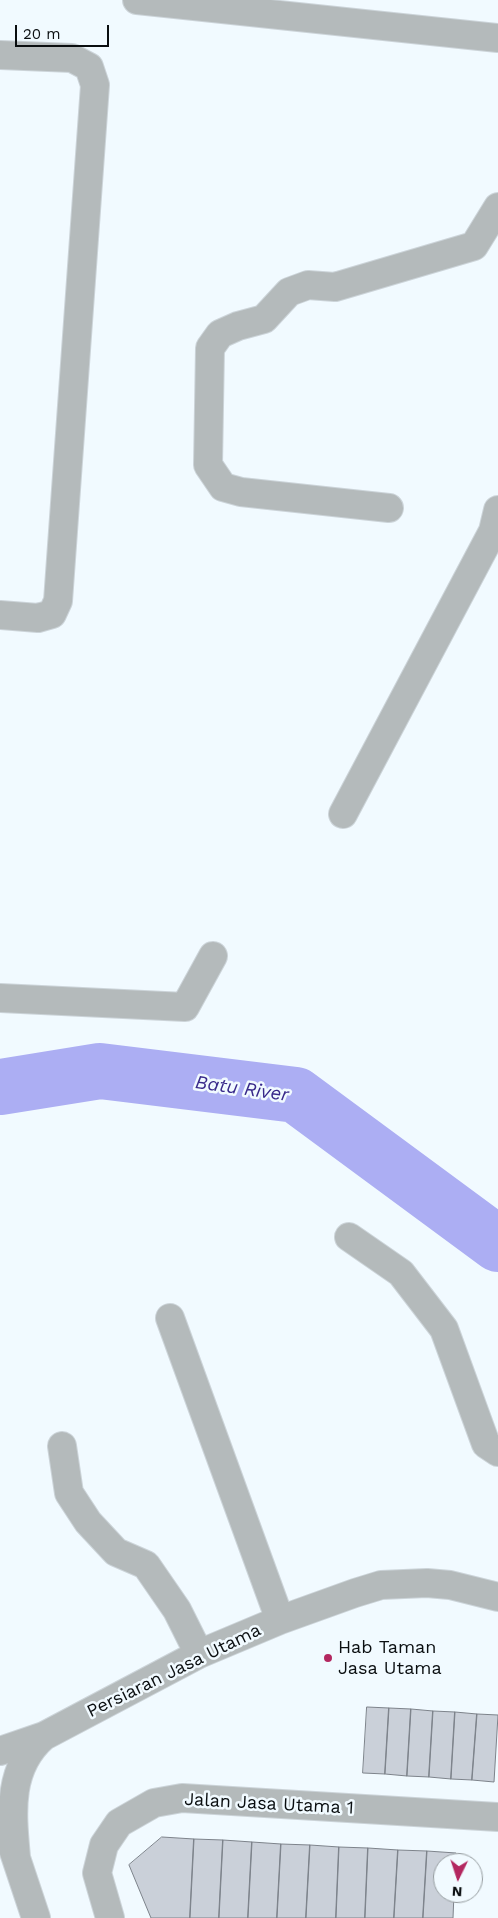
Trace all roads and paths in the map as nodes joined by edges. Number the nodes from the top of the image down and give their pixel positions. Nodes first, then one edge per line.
1 (137, 0) edge
2 (498, 38) edge
3 (0, 55) edge
4 (498, 207) edge
5 (389, 508) dead end
6 (498, 510) edge
7 (0, 615) edge
8 (343, 814) dead end
9 (214, 956) dead end
10 (0, 998) edge
11 (349, 1237) dead end
12 (170, 1318) dead end
13 (62, 1446) dead end
14 (498, 1452) edge
15 (498, 1597) edge
16 (280, 1620) junction
17 (199, 1654) junction
18 (44, 1736) junction
19 (0, 1751) edge
20 (0, 1816) edge
21 (498, 1817) edge
22 (0, 1833) edge
23 (16, 1857) junction
24 (36, 1918) edge
25 (110, 1918) edge

1 - 2 street
3 - 7 street
4 - 5 street
6 - 8 street
9 - 10 street
11 - 14 street
12 - 16 street
13 - 17 street
15 - 16 street, Persiaran Jasa Utama
16 - 17 street, Persiaran Jasa Utama
17 - 18 street, Persiaran Jasa Utama
18 - 19 street, Persiaran Jasa Utama
18 - 23 street
20 - 23 street
21 - 25 street, Jalan Jasa Utama 1
22 - 23 street
23 - 24 street

